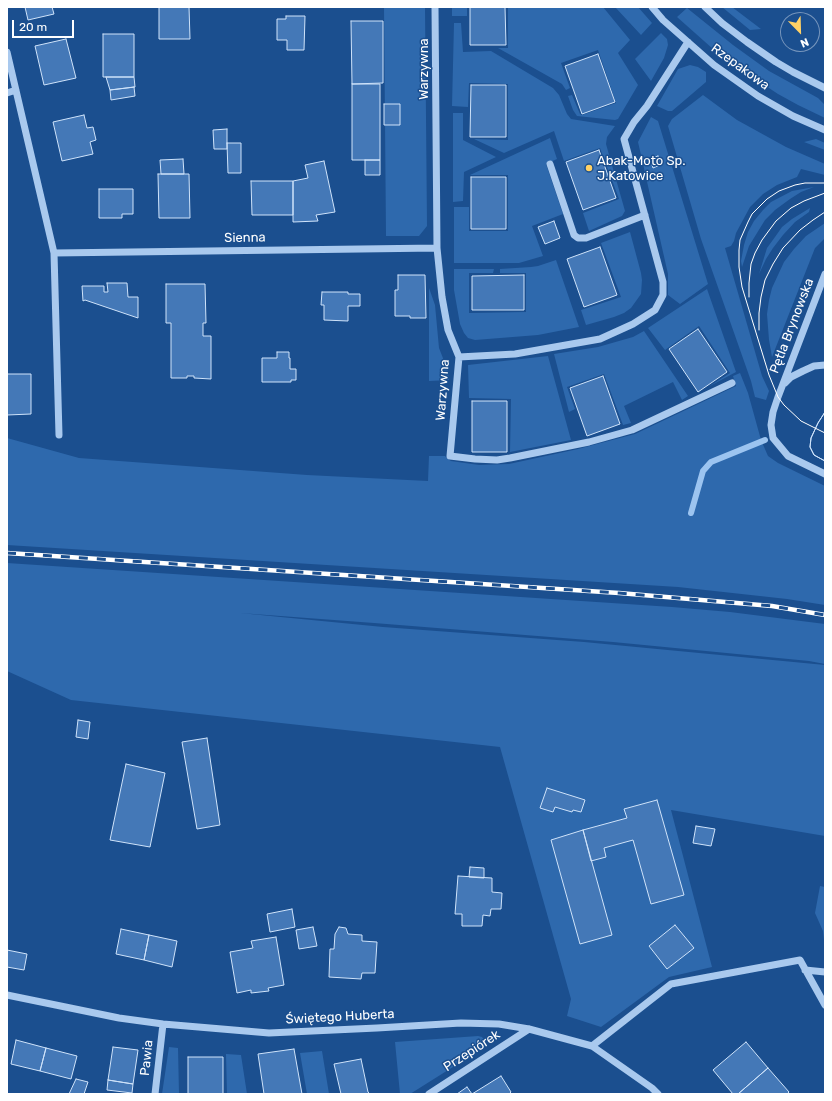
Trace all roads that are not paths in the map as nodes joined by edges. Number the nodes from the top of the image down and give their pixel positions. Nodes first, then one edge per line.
1 (435, 7) edge
2 (652, 7) edge
3 (705, 7) edge
4 (688, 42) junction
5 (7, 52) edge
6 (825, 88) edge
7 (16, 90) junction
8 (7, 93) edge
9 (825, 130) edge
10 (550, 164) dead end
11 (645, 215) junction
12 (437, 248) junction
13 (54, 253) junction
14 (825, 274) edge
15 (459, 357) junction
16 (825, 365) edge
17 (732, 383) dead end
18 (782, 387) junction
19 (59, 435) dead end
20 (825, 474) edge
21 (806, 970) junction
22 (825, 972) edge
23 (7, 995) edge
24 (825, 1005) edge
25 (163, 1024) junction
26 (529, 1029) junction
27 (592, 1046) junction
28 (155, 1094) edge
29 (429, 1094) edge
30 (658, 1094) edge

1 - 12 street, Warzywna
2 - 4 street, Rzepakowa
3 - 6 street, Rzepakowa
4 - 9 street, Rzepakowa
4 - 11 street
5 - 7 street
7 - 8 street
7 - 13 street
10 - 11 street
11 - 15 street
12 - 13 street, Sienna
12 - 15 street, Warzywna
13 - 19 street
14 - 18 street, Pętla Brynowska
15 - 17 street, Warzywna
16 - 18 street, Pętla Brynowska
18 - 20 street, Pętla Brynowska
21 - 22 street
21 - 24 street
21 - 27 street
23 - 25 street, Świętego Huberta
25 - 26 street, Świętego Huberta
25 - 28 street, Pawia
26 - 27 street, Świętego Huberta
26 - 29 street, Przepiórek
27 - 30 street, Świętego Huberta

